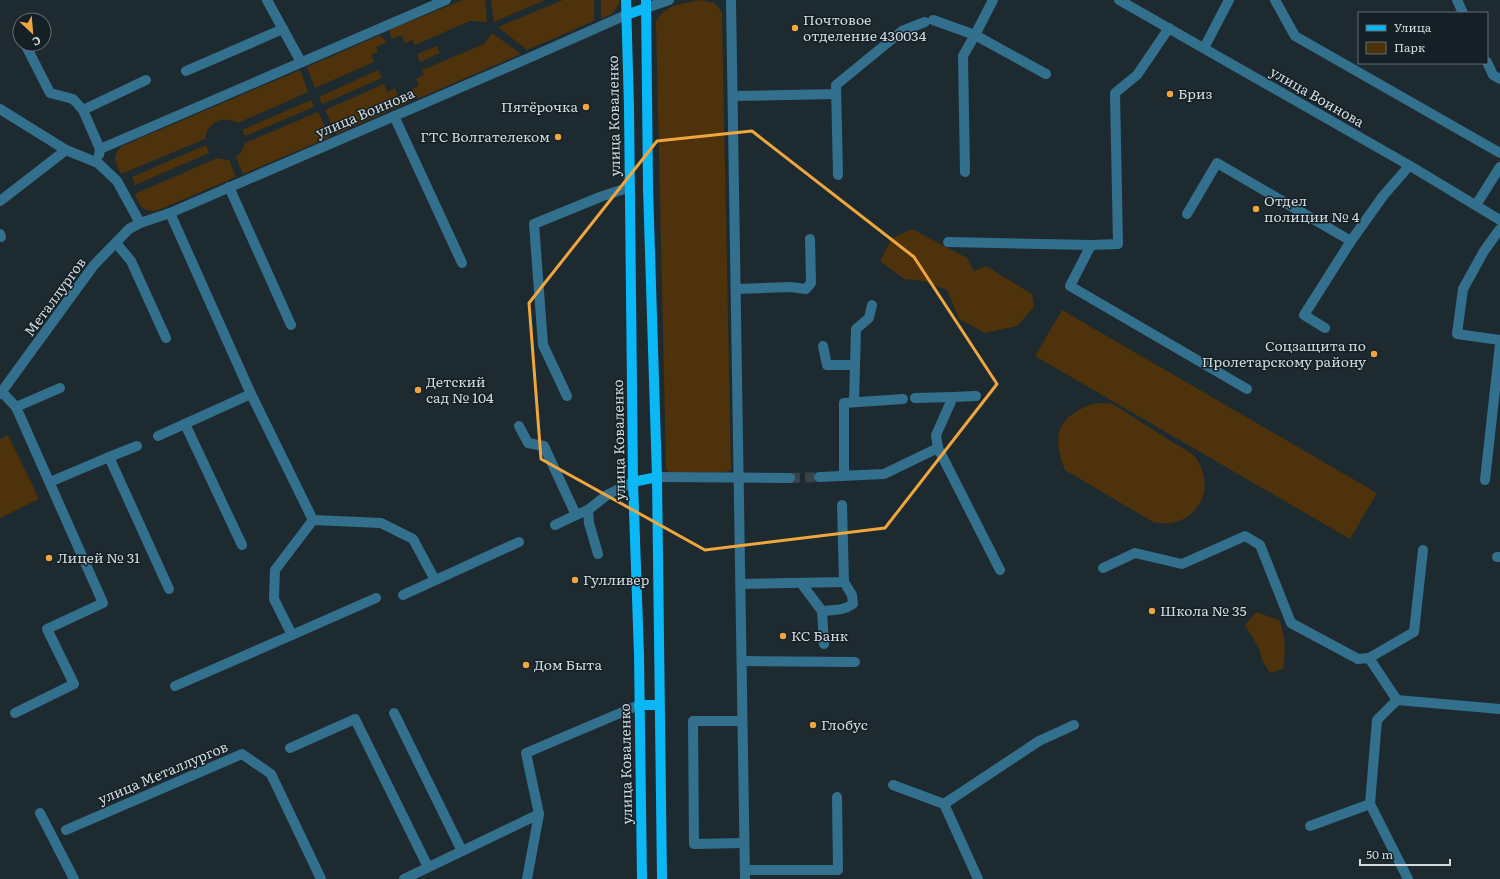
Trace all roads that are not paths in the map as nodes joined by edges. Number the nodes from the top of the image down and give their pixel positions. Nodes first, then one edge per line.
1 (267, 0) edge
2 (446, 0) edge
3 (626, 0) edge
4 (670, 0) edge
5 (731, 0) edge
6 (993, 0) edge
7 (1119, 0) edge
8 (1227, 0) edge
9 (1275, 0) edge
10 (1457, 0) edge
11 (646, 4) edge
12 (1463, 12) edge
13 (626, 15) junction
14 (283, 28) junction
15 (1169, 28) junction
16 (975, 35) junction
17 (1204, 48) junction
18 (29, 52) edge
19 (301, 62) junction
20 (1488, 64) edge
21 (186, 71) dead end
22 (1046, 74) dead end
23 (146, 80) dead end
24 (1500, 80) edge
25 (836, 94) junction
26 (733, 96) junction
27 (0, 109) edge
28 (83, 110) junction
29 (394, 116) junction
30 (100, 149) junction
31 (66, 150) junction
32 (1500, 153) edge
33 (98, 163) junction
34 (1409, 166) junction
35 (1500, 167) edge
36 (965, 172) dead end
37 (838, 175) dead end
38 (229, 187) junction
39 (630, 187) junction
40 (648, 188) junction
41 (0, 200) edge
42 (1476, 205) junction
43 (170, 213) junction
44 (1187, 214) dead end
45 (1500, 220) edge
46 (140, 223) junction
47 (1500, 229) edge
48 (810, 239) dead end
49 (1351, 241) junction
50 (948, 242) dead end
51 (116, 243) junction
52 (1091, 245) junction
53 (462, 263) dead end
54 (736, 289) junction
55 (872, 305) dead end
56 (291, 325) dead end
57 (1325, 328) dead end
58 (166, 338) dead end
59 (1500, 340) edge
60 (1500, 344) edge
61 (823, 346) dead end
62 (855, 365) junction
63 (60, 388) dead end
64 (1247, 389) dead end
65 (1, 393) edge
66 (251, 394) junction
67 (567, 396) dead end
68 (976, 396) dead end
69 (953, 397) junction
70 (915, 398) dead end
71 (903, 399) dead end
72 (854, 402) junction
73 (16, 407) junction
74 (185, 424) junction
75 (519, 426) dead end
76 (158, 436) dead end
77 (137, 446) dead end
78 (938, 448) junction
79 (109, 457) junction
80 (657, 476) junction
81 (844, 476) junction
82 (740, 477) junction
83 (818, 477) tunnel mouth
84 (790, 478) tunnel mouth
85 (1484, 480) dead end
86 (50, 482) junction
87 (633, 482) junction
88 (842, 506) dead end
89 (588, 510) junction
90 (576, 515) junction
91 (313, 520) junction
92 (555, 525) dead end
93 (519, 542) dead end
94 (242, 545) dead end
95 (1423, 550) dead end
96 (598, 554) dead end
97 (1103, 568) dead end
98 (1000, 570) dead end
99 (435, 580) junction
100 (844, 582) junction
101 (801, 583) junction
102 (741, 584) junction
103 (169, 589) dead end
104 (403, 595) dead end
105 (376, 598) dead end
106 (822, 611) junction
107 (292, 635) junction
108 (824, 644) dead end
109 (1369, 658) junction
110 (742, 661) junction
111 (855, 662) dead end
112 (175, 686) dead end
113 (1396, 700) junction
114 (639, 705) junction
115 (659, 705) junction
116 (1500, 709) edge
117 (15, 713) dead end
118 (394, 713) dead end
119 (742, 721) junction
120 (1074, 725) dead end
121 (290, 748) dead end
122 (893, 785) dead end
123 (837, 797) dead end
124 (944, 804) junction
125 (1370, 804) junction
126 (40, 813) dead end
127 (539, 814) junction
128 (1310, 826) dead end
129 (66, 830) dead end
130 (744, 843) junction
131 (462, 851) junction
132 (428, 867) junction
133 (745, 874) edge
134 (74, 879) edge
135 (322, 879) edge
136 (404, 879) edge
137 (527, 879) edge
138 (642, 879) edge
139 (662, 879) edge
140 (978, 879) edge
141 (1408, 879) edge

1 - 14 street
2 - 19 street
3 - 13 main road, улица Коваленко
4 - 11 street, улица Воинова
5 - 26 street
6 - 16 street
7 - 15 street, улица Воинова
8 - 17 street
9 - 32 street
10 - 12 street
11 - 13 main road, улица Воинова
11 - 40 main road
13 - 29 street, улица Воинова
13 - 39 main road, улица Коваленко
14 - 19 street
14 - 21 street
15 - 17 street, улица Воинова
15 - 52 street
16 - 22 street
16 - 25 street
16 - 36 street
17 - 34 street, улица Воинова
18 - 28 street
19 - 30 street
20 - 24 street
23 - 28 street
25 - 26 street
25 - 37 street
26 - 54 street
27 - 31 street
28 - 30 street
29 - 38 street, улица Воинова
29 - 53 street
30 - 33 street
31 - 33 street
31 - 41 street
33 - 46 street
34 - 42 street, улица Воинова
34 - 49 street
35 - 42 street
38 - 43 street, улица Воинова
38 - 56 street
39 - 40 main road
39 - 67 street
39 - 87 main road, улица Коваленко
40 - 80 main road
42 - 45 street, улица Воинова
43 - 46 street, улица Воинова
43 - 66 street
44 - 49 street
46 - 51 street, Металлургов
47 - 59 street
48 - 54 street
49 - 57 street
50 - 52 street
51 - 58 street
51 - 65 street, Металлургов
52 - 64 street
54 - 82 street
55 - 62 street
60 - 85 street
61 - 62 street
62 - 72 street
63 - 73 street
65 - 73 street
66 - 74 street
66 - 91 street
68 - 69 street
69 - 70 street
69 - 78 street
71 - 72 street
72 - 81 street
73 - 86 street
74 - 76 street
74 - 94 street
75 - 90 street
77 - 79 street
78 - 81 street
78 - 98 street
79 - 86 street
79 - 103 street
80 - 82 street
80 - 87 main road
80 - 115 main road
81 - 83 street
82 - 84 street
82 - 102 street
86 - 117 street
87 - 89 street
87 - 114 main road, улица Коваленко
88 - 100 street
89 - 90 street
89 - 96 street
90 - 92 street
91 - 99 street
91 - 107 street
93 - 99 street
95 - 109 street
97 - 109 street
99 - 104 street
100 - 101 street
100 - 106 street
101 - 102 street
101 - 106 street
102 - 110 street
105 - 107 street
106 - 108 street
107 - 112 street
109 - 113 street
110 - 111 street
110 - 119 street
113 - 116 street
113 - 125 street
114 - 115 main road
114 - 127 street
114 - 138 main road, улица Коваленко
115 - 139 main road
118 - 131 street
119 - 130 street
119 - 130 street
120 - 124 street
121 - 132 street
122 - 124 street
123 - 133 street
124 - 140 street
125 - 128 street
125 - 141 street
126 - 134 street
127 - 131 street
127 - 137 street
129 - 135 street, улица Металлургов
130 - 133 street
131 - 132 street
132 - 136 street

